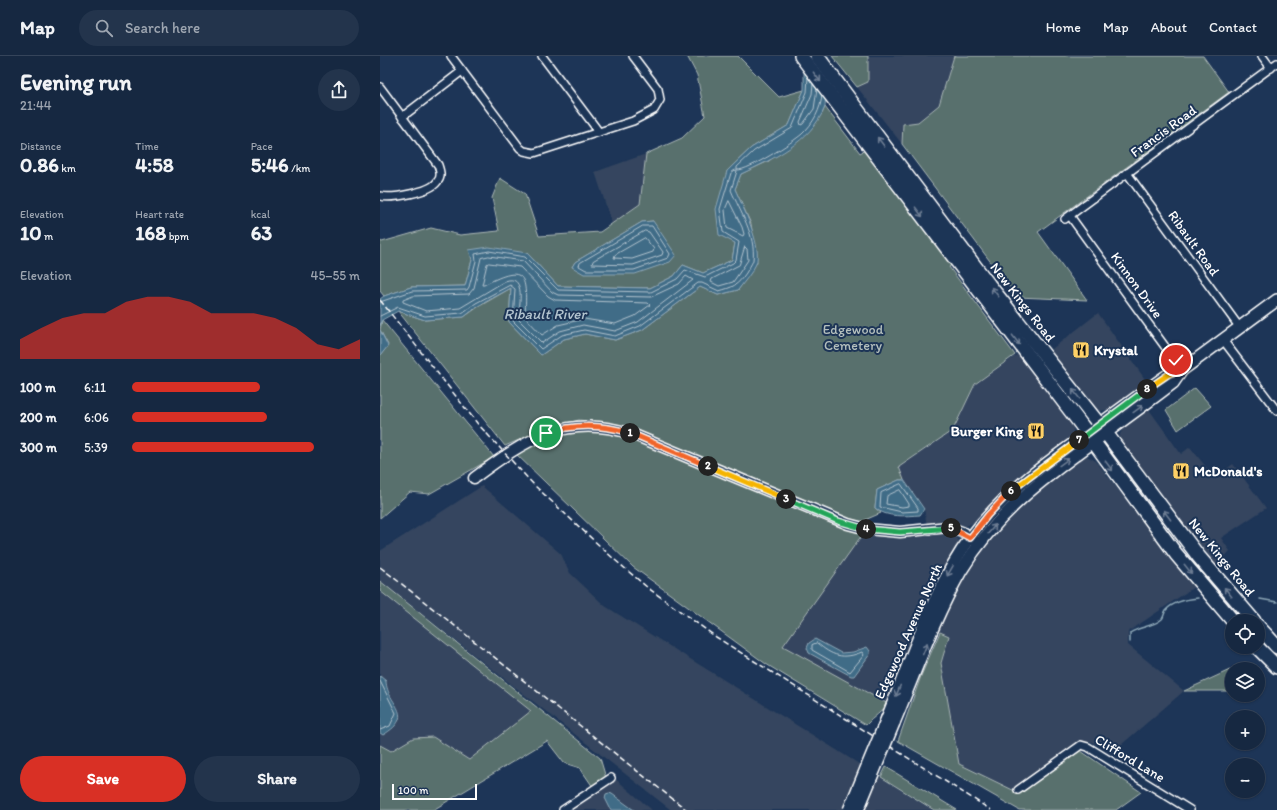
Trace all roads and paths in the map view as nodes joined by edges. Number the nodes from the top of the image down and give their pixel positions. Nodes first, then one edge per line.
1 (451, 56) edge
2 (542, 56) edge
3 (633, 56) edge
4 (801, 56) edge
5 (817, 56) edge
6 (1262, 56) edge
7 (1274, 65) edge
8 (462, 71) junction
9 (380, 87) edge
10 (402, 117) junction
11 (599, 132) junction
12 (1127, 173) junction
13 (900, 177) junction
14 (380, 196) edge
15 (1068, 218) joint
16 (1277, 300) edge
17 (1240, 328) junction
18 (1223, 340) junction
19 (1182, 370) junction
20 (1277, 411) edge
21 (1103, 428) junction
22 (1090, 438) junction
23 (474, 478) dead end
24 (974, 541) junction
25 (1227, 614) edge
26 (1248, 614) edge
27 (1265, 634) edge
28 (1277, 647) edge
29 (1264, 654) edge
30 (1277, 667) edge
31 (890, 721) junction
32 (611, 778) dead end
33 (1018, 790) dead end
34 (563, 810) edge
35 (849, 810) edge
36 (858, 810) edge
37 (1190, 810) edge

1 - 8 street
2 - 11 street
3 - 11 street
4 -> 13 highway, New Kings Road
13 -> 5 highway, New Kings Road
6 - 7 street
7 - 12 street, Francis Road
8 - 10 street
8 - 11 street
9 - 10 street
10 - 14 street
12 - 15 street, Francis Road
12 - 17 street, Ribault Road
21 -> 13 highway, New Kings Road
13 -> 22 highway, New Kings Road
15 - 19 street, Kinnon Drive
16 - 17 main road, Edgewood Avenue North
17 - 18 main road, Edgewood Avenue North
18 - 19 main road, Edgewood Avenue North
18 - 20 street
19 - 21 main road, Edgewood Avenue North
21 - 22 main road, Edgewood Avenue North
26 -> 21 highway, New Kings Road
22 - 24 main road, Edgewood Avenue North
22 -> 25 highway, New Kings Road
23 - 24 street
24 - 31 main road, Edgewood Avenue North
27 - 28 highway
29 - 30 highway
31 - 35 main road, Edgewood Avenue North, bridge
31 - 36 main road, Edgewood Avenue North, bridge
32 - 34 street
33 - 37 street, Clifford Lane

